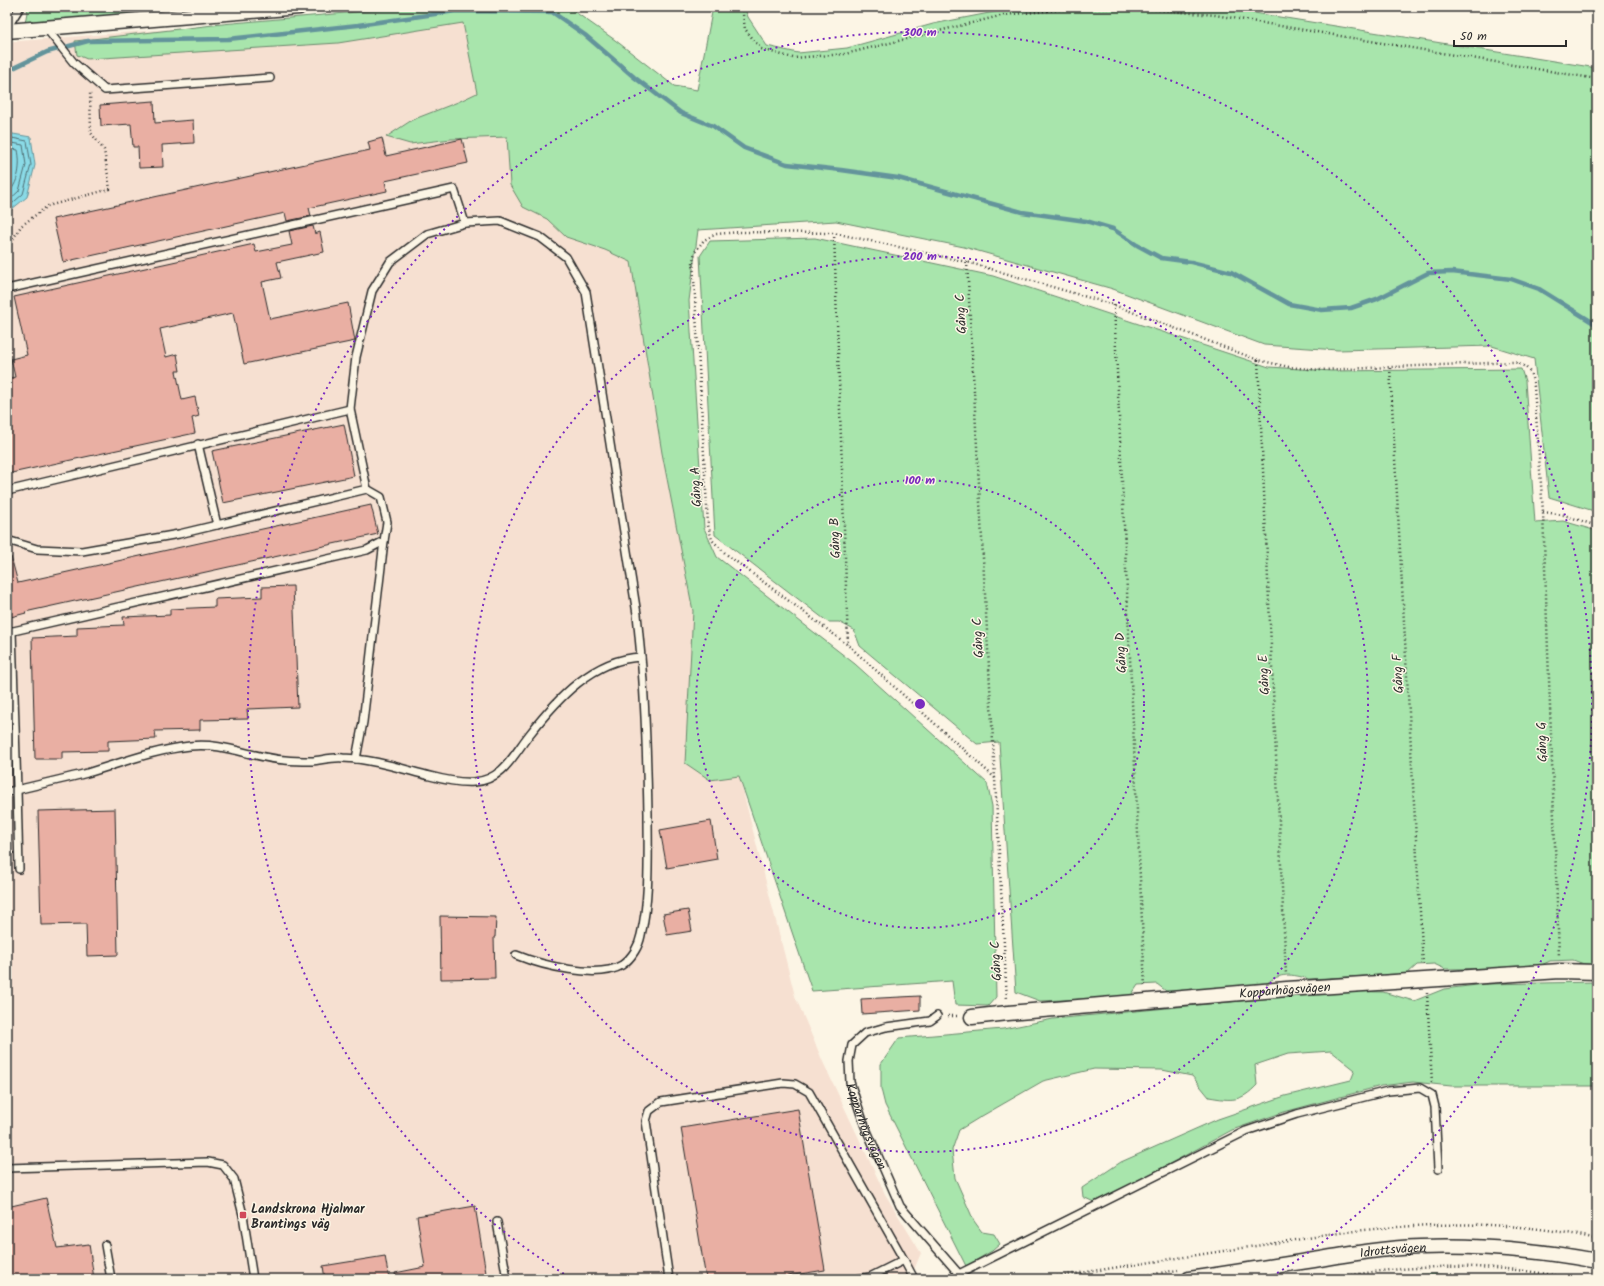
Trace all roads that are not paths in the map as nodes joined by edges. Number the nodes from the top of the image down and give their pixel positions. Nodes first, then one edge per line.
1 (20, 7) edge
2 (298, 7) edge
3 (7, 28) edge
4 (46, 28) junction
5 (7, 31) edge
6 (270, 78) dead end
7 (465, 223) junction
8 (7, 289) edge
9 (350, 408) junction
10 (198, 444) junction
11 (367, 489) junction
12 (7, 490) edge
13 (217, 524) junction
14 (7, 540) edge
15 (384, 541) junction
16 (9, 631) edge
17 (641, 657) junction
18 (356, 759) junction
19 (17, 790) junction
20 (7, 792) edge
21 (19, 869) dead end
22 (516, 955) dead end
23 (1597, 972) edge
24 (937, 1016) road end
25 (972, 1017) road end
26 (7, 1168) edge
27 (1438, 1169) dead end
28 (497, 1222) dead end
29 (105, 1245) dead end
30 (904, 1260) junction
31 (1597, 1261) edge
32 (960, 1277) edge
33 (111, 1279) edge
34 (253, 1279) edge
35 (507, 1279) edge
36 (669, 1279) edge
37 (857, 1279) edge
38 (913, 1279) edge
39 (1189, 1279) edge

1 - 3 lane
2 - 4 street
4 - 5 street
4 - 6 lane
7 - 8 lane
7 - 9 lane
7 - 17 lane
9 - 10 lane
9 - 11 lane
10 - 12 lane
10 - 13 lane
11 - 13 lane
11 - 15 lane
13 - 14 lane
15 - 16 lane
15 - 18 lane
16 - 19 lane
17 - 18 lane
17 - 22 lane
18 - 19 lane
19 - 20 lane
19 - 21 lane
23 - 25 street, Kopparhögsvägen
24 - 32 lane, Kopparhögsvägen
26 - 34 lane
27 - 32 lane
28 - 35 lane
29 - 33 lane
30 - 36 lane
30 - 37 lane
30 - 38 lane
31 - 39 street, Idrottsvägen

